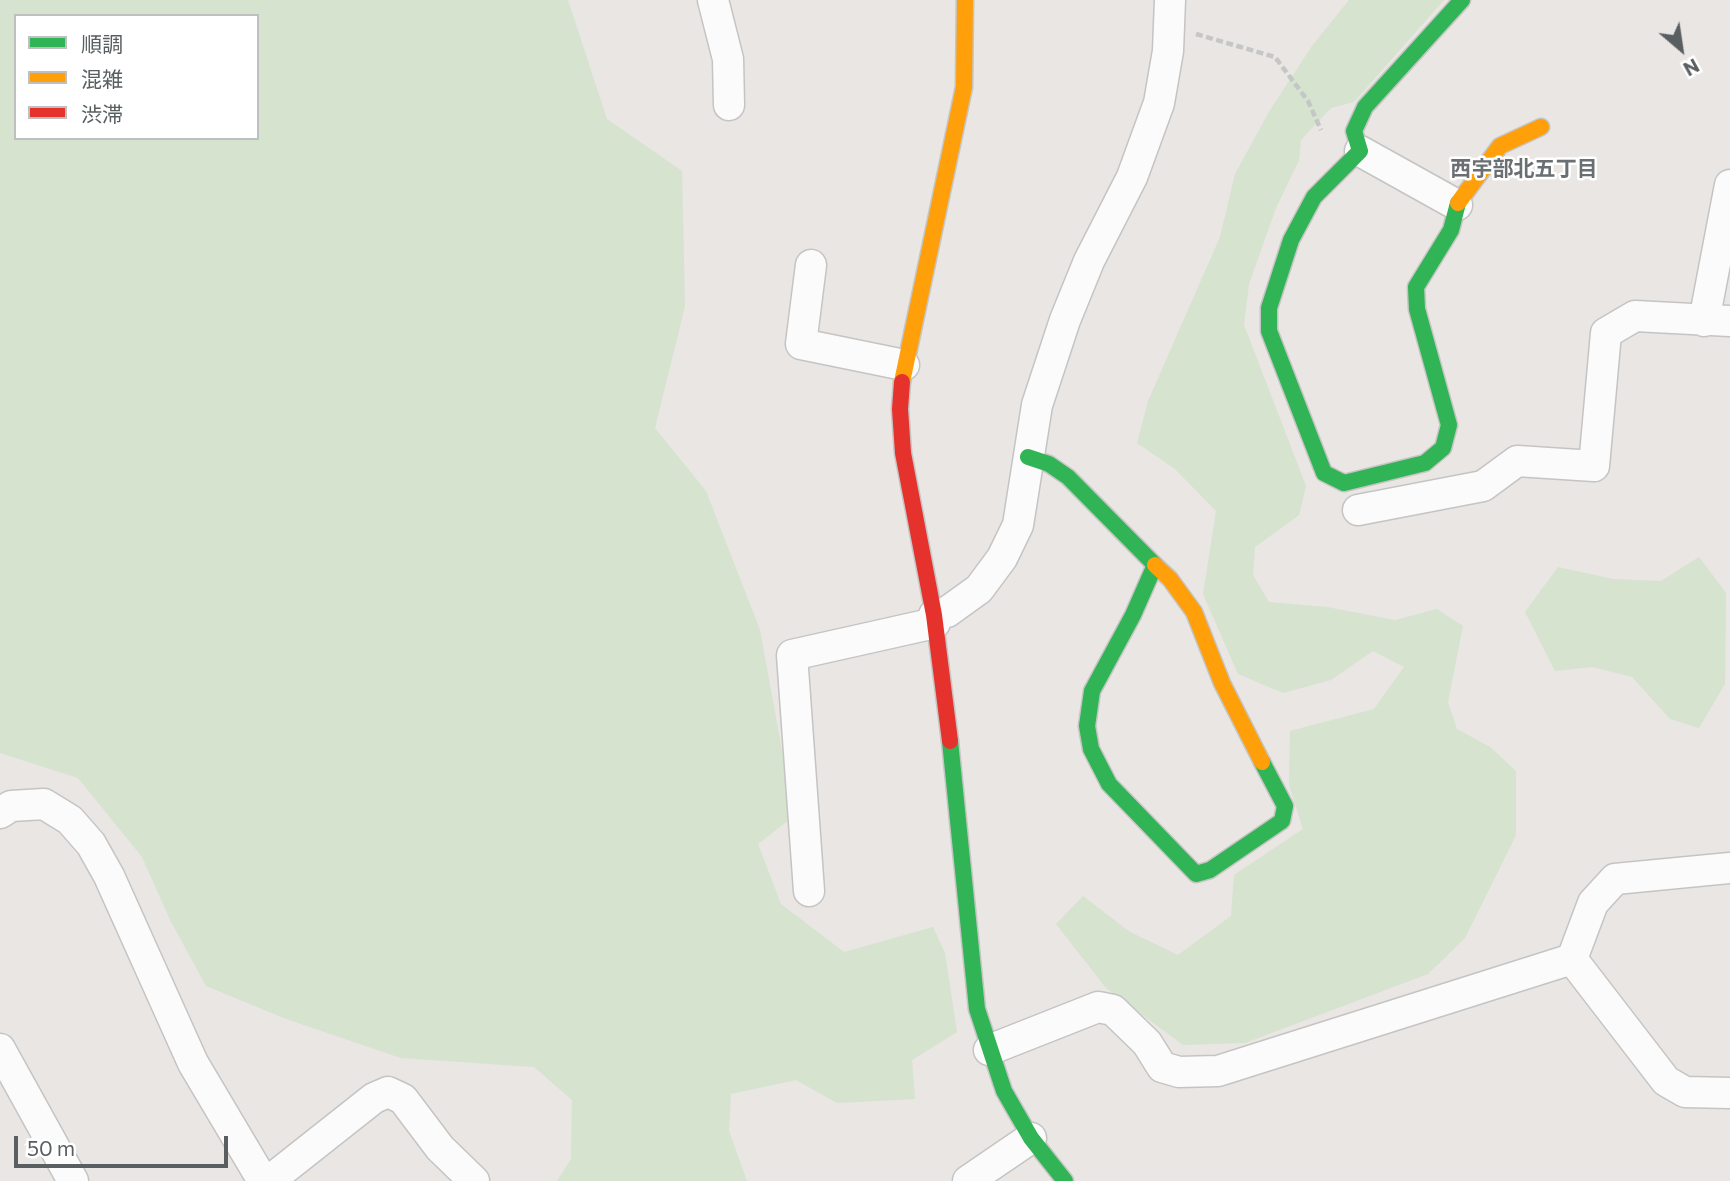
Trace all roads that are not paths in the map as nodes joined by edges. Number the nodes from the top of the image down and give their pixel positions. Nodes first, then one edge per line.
1 (713, 0) edge
2 (965, 0) edge
3 (1170, 0) edge
4 (1462, 0) edge
5 (729, 104) dead end
6 (1541, 127) dead end
7 (1360, 151) junction
8 (1730, 185) edge
9 (1457, 205) junction
10 (811, 265) dead end
11 (1717, 321) edge
12 (904, 365) junction
13 (1028, 457) junction
14 (1358, 510) dead end
15 (1155, 565) junction
16 (934, 619) junction
17 (0, 813) edge
18 (1730, 868) edge
19 (808, 891) dead end
20 (1572, 959) junction
21 (0, 1049) edge
22 (989, 1049) junction
23 (1730, 1093) edge
24 (1031, 1138) junction
25 (73, 1181) edge
26 (266, 1181) edge
27 (474, 1181) edge
28 (968, 1181) edge
29 (1065, 1181) edge

1 - 5 street
2 - 12 street
3 - 13 street
4 - 7 street
6 - 9 street
7 - 9 street
7 - 9 street
8 - 11 street
10 - 12 street
11 - 14 street
12 - 16 street
13 - 15 street
13 - 16 street
15 - 15 street
16 - 19 street
16 - 22 street
17 - 26 street
18 - 20 street
20 - 22 street
20 - 23 street
21 - 25 street
22 - 24 street
24 - 28 street
24 - 29 street
26 - 27 street

